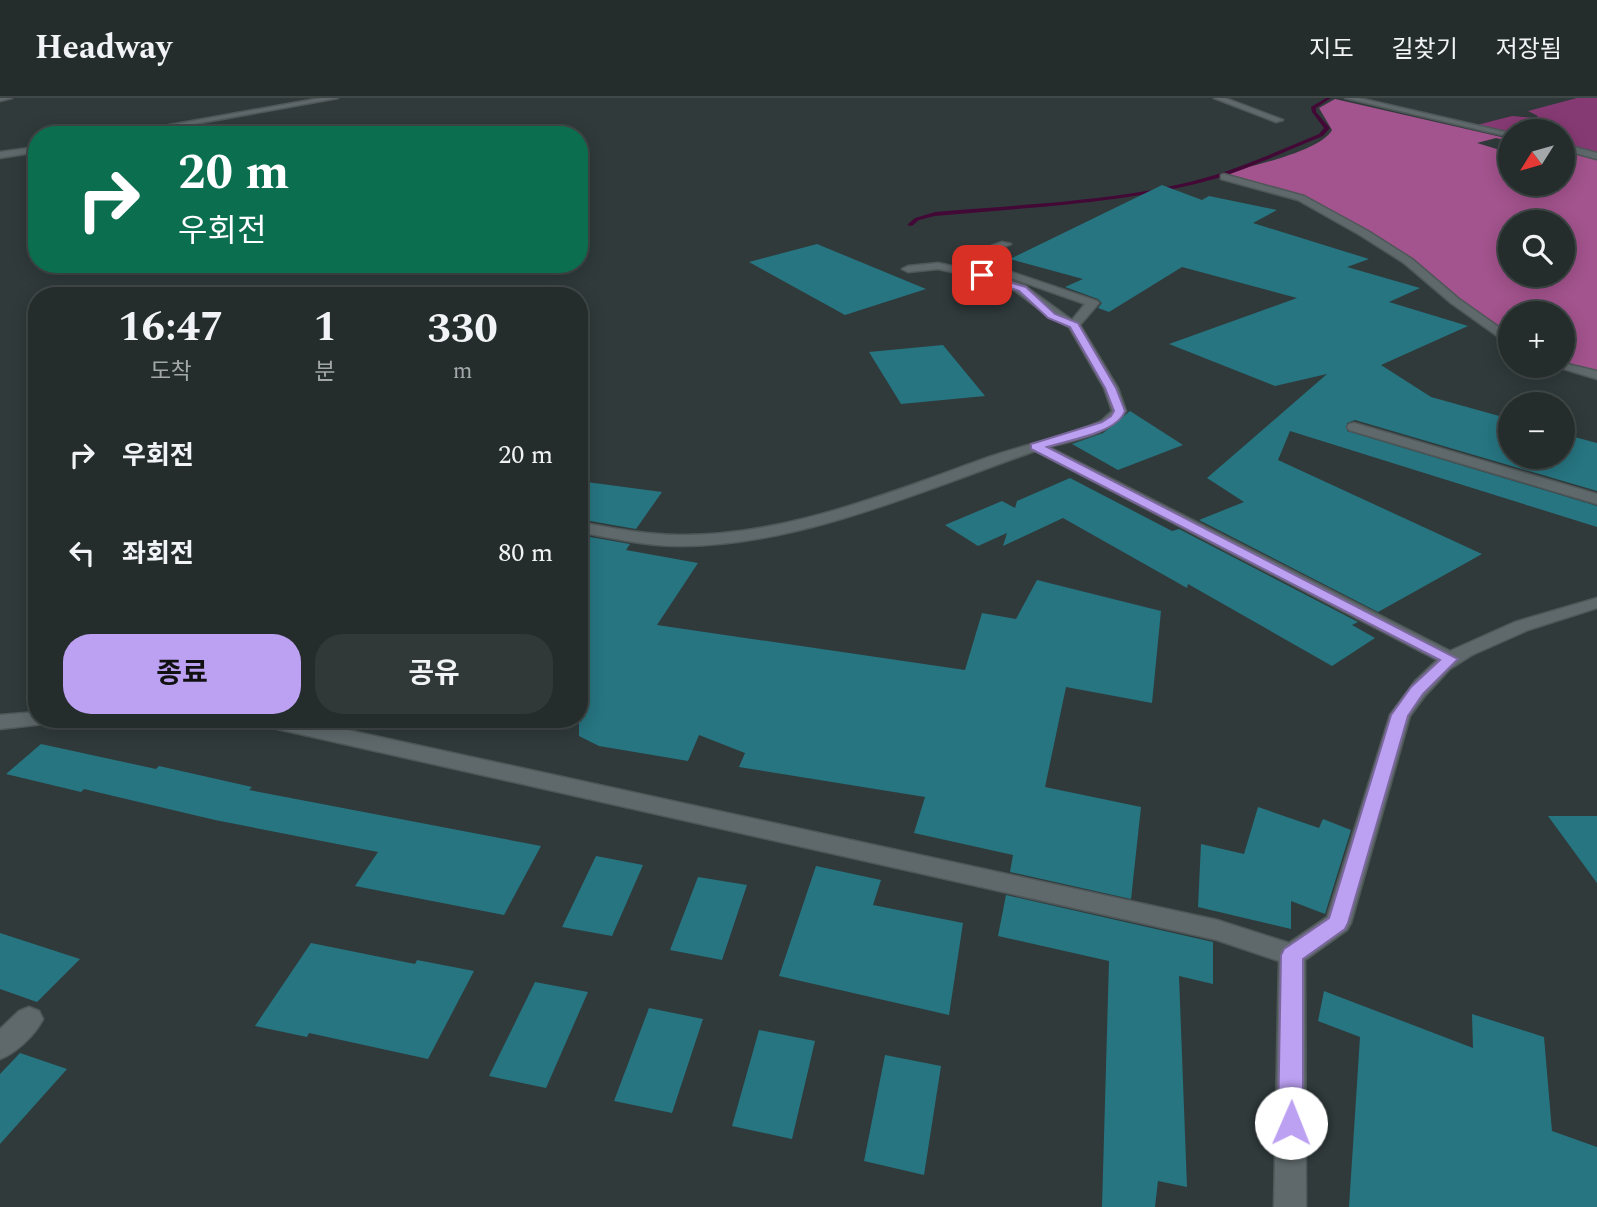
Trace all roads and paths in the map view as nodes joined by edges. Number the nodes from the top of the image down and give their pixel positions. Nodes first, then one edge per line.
1 (8, 98) edge
2 (334, 98) edge
3 (1218, 98) edge
4 (1349, 98) edge
5 (0, 99) edge
6 (1364, 99) edge
7 (1279, 120) dead end
8 (171, 126) edge
9 (1498, 132) edge
10 (28, 150) edge
11 (1575, 151) edge
12 (0, 155) edge
13 (1597, 156) edge
14 (1223, 177) dead end
15 (1006, 244) dead end
16 (908, 270) dead end
17 (1074, 325) junction
18 (1498, 332) edge
19 (1575, 370) edge
20 (1597, 376) edge
21 (1354, 427) dead end
22 (1036, 446) junction
23 (1597, 499) edge
24 (588, 529) edge
25 (1597, 603) edge
26 (1450, 659) junction
27 (28, 720) edge
28 (0, 722) edge
29 (305, 728) edge
30 (1292, 955) junction
31 (29, 1019) dead end
32 (0, 1047) edge
33 (1290, 1207) edge

1 - 5 street
2 - 8 street
3 - 7 street
4 - 6 street
6 - 9 street
10 - 12 street
11 - 13 street
14 - 18 street
15 - 17 street
16 - 17 street
17 - 22 street
19 - 20 street
21 - 23 street
22 - 24 street
22 - 26 street
25 - 26 street
26 - 30 street
27 - 28 street
29 - 30 street
30 - 33 street
31 - 32 street

